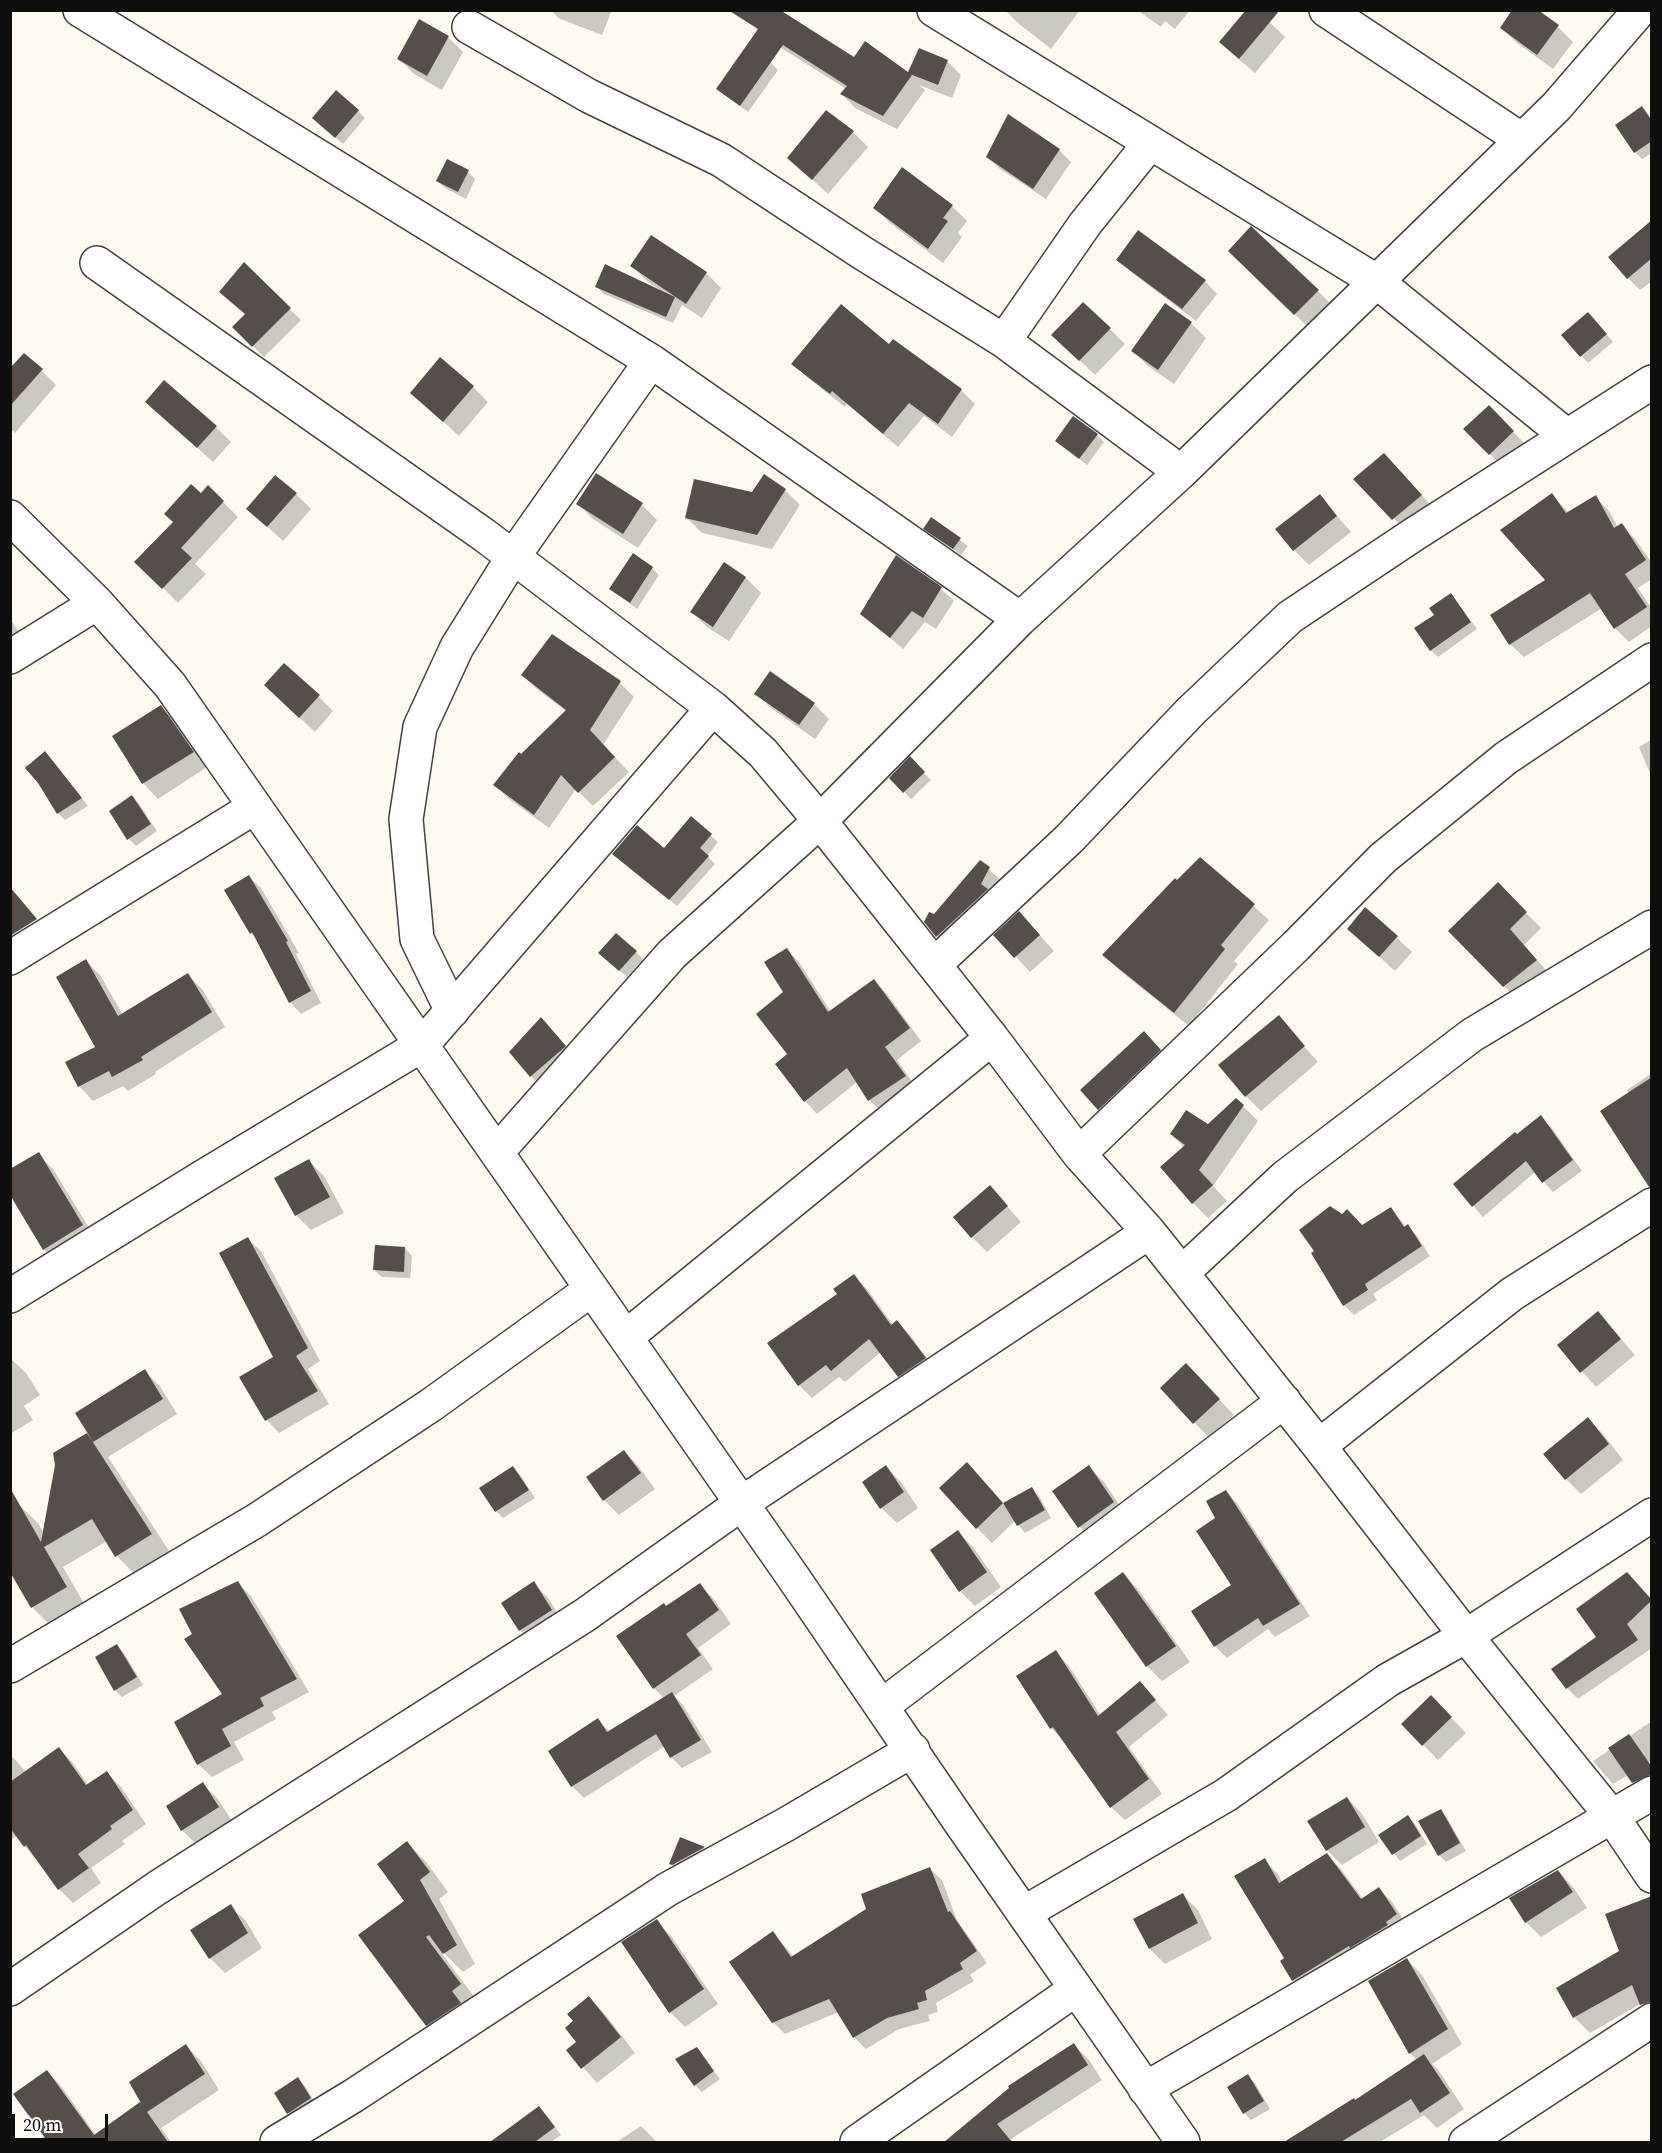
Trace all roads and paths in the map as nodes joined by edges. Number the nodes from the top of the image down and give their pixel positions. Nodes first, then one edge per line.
1 (80, 10) edge
2 (934, 10) edge
3 (1326, 10) edge
4 (1640, 10) edge
5 (469, 27) dead end
6 (1522, 140) junction
7 (1150, 143) junction
8 (97, 263) dead end
9 (1376, 281) junction
10 (1004, 341) junction
11 (651, 361) junction
12 (1652, 382) edge
13 (1568, 436) junction
14 (1181, 472) junction
15 (10, 517) edge
16 (513, 557) junction
17 (97, 603) junction
18 (1020, 619) junction
19 (10, 657) edge
20 (1652, 660) edge
21 (713, 708) junction
22 (255, 807) junction
23 (820, 821) junction
24 (1652, 927) edge
25 (10, 958) edge
26 (934, 965) junction
27 (452, 1011) junction
28 (992, 1038) junction
29 (422, 1045) junction
30 (497, 1152) junction
31 (1079, 1154) junction
32 (1652, 1205) edge
33 (1149, 1232) junction
34 (1182, 1274) junction
35 (592, 1289) junction
36 (10, 1296) edge
37 (626, 1337) junction
38 (1284, 1401) junction
39 (1319, 1446) junction
40 (742, 1503) junction
41 (1652, 1515) edge
42 (1466, 1636) junction
43 (10, 1666) edge
44 (882, 1706) junction
45 (913, 1750) junction
46 (1652, 1794) edge
47 (1613, 1818) junction
48 (1652, 1876) edge
49 (1024, 1913) junction
50 (10, 1989) edge
51 (1077, 1989) junction
52 (1652, 2020) edge
53 (1145, 2089) junction
54 (277, 2142) edge
55 (857, 2142) edge
56 (1183, 2142) edge
57 (1466, 2142) edge

1 - 11 street
2 - 7 street
3 - 6 street
4 - 6 street
5 - 10 street
6 - 9 street
7 - 9 street
7 - 10 street
8 - 16 street
9 - 13 street
9 - 14 street
10 - 14 street
11 - 16 street
11 - 18 street
12 - 13 street
13 - 26 street
14 - 18 street
15 - 17 street
16 - 21 street
16 - 27 street
17 - 19 street
17 - 22 street
18 - 23 street
20 - 31 street
21 - 23 street
21 - 27 street
22 - 25 street
22 - 29 street
23 - 26 street
23 - 30 street
24 - 34 street
26 - 28 street
27 - 29 street
28 - 31 street
28 - 37 street
29 - 30 street
29 - 36 street
30 - 35 street
31 - 33 street
32 - 39 street
33 - 34 street
33 - 40 street
34 - 38 street
35 - 37 street
35 - 43 street
37 - 40 street
38 - 39 street
38 - 44 street
39 - 42 street
40 - 44 street
40 - 50 street
41 - 42 street
42 - 47 street
42 - 49 street
44 - 45 street
45 - 49 street
45 - 54 street
46 - 47 street
47 - 48 street
47 - 53 street
49 - 51 street
51 - 53 street
51 - 55 street
52 - 57 street
53 - 56 street

